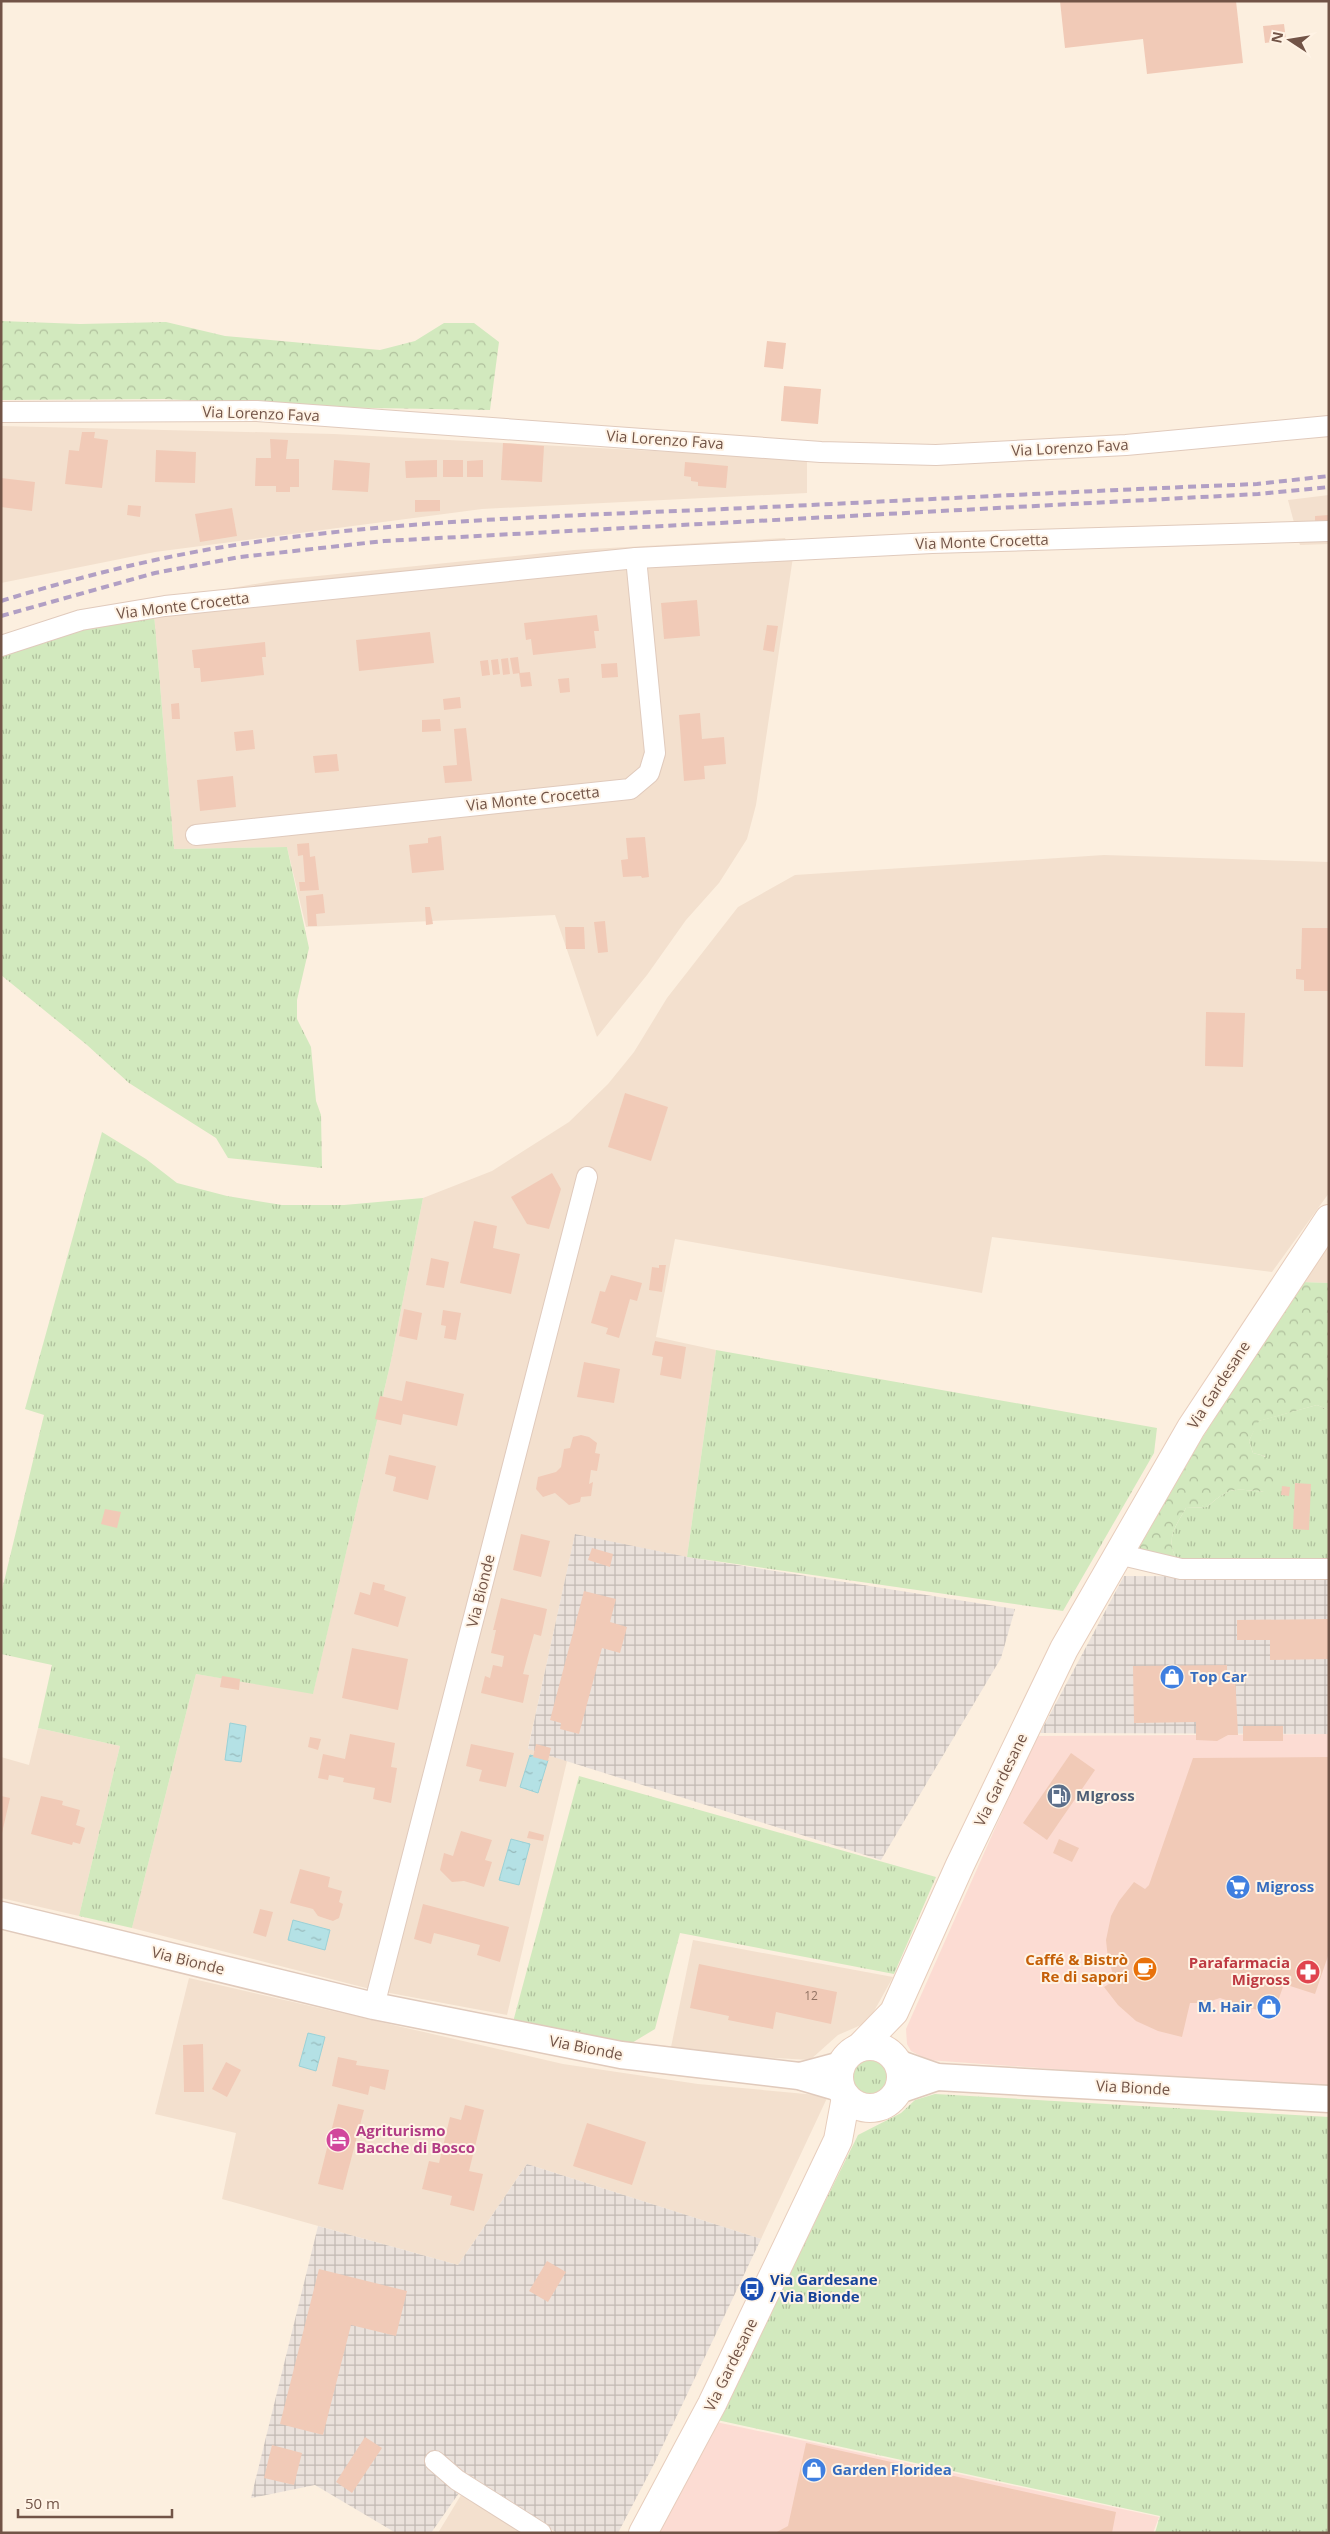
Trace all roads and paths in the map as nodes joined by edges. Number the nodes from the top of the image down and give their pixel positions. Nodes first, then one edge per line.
1 (1, 412) edge
2 (1329, 426) edge
3 (1329, 531) edge
4 (636, 558) junction
5 (1, 646) edge
6 (196, 835) dead end
7 (587, 1177) dead end
8 (1328, 1220) edge
9 (1118, 1554) junction
10 (1329, 1569) edge
11 (1, 1915) edge
12 (374, 2006) junction
13 (894, 2012) junction
14 (897, 2069) junction
15 (851, 2081) junction
16 (1329, 2098) edge
17 (435, 2461) dead end
18 (541, 2533) edge
19 (643, 2533) edge

1 - 2 street, Via Lorenzo Fava
3 - 4 street, Via Monte Crocetta
4 - 5 street, Via Monte Crocetta
4 - 6 street, Via Monte Crocetta
7 - 12 street, Via Bionde
8 - 9 main road, Via Gardesane
9 - 10 street
9 - 13 main road, Via Gardesane
11 - 12 street, Via Bionde
12 - 15 street, Via Bionde
13 - 14 main road, Via Gardesane
13 - 15 main road, Via Gardesane
14 - 15 main road
14 - 15 main road
14 - 16 street, Via Bionde
15 - 19 main road, Via Gardesane
17 - 18 street

